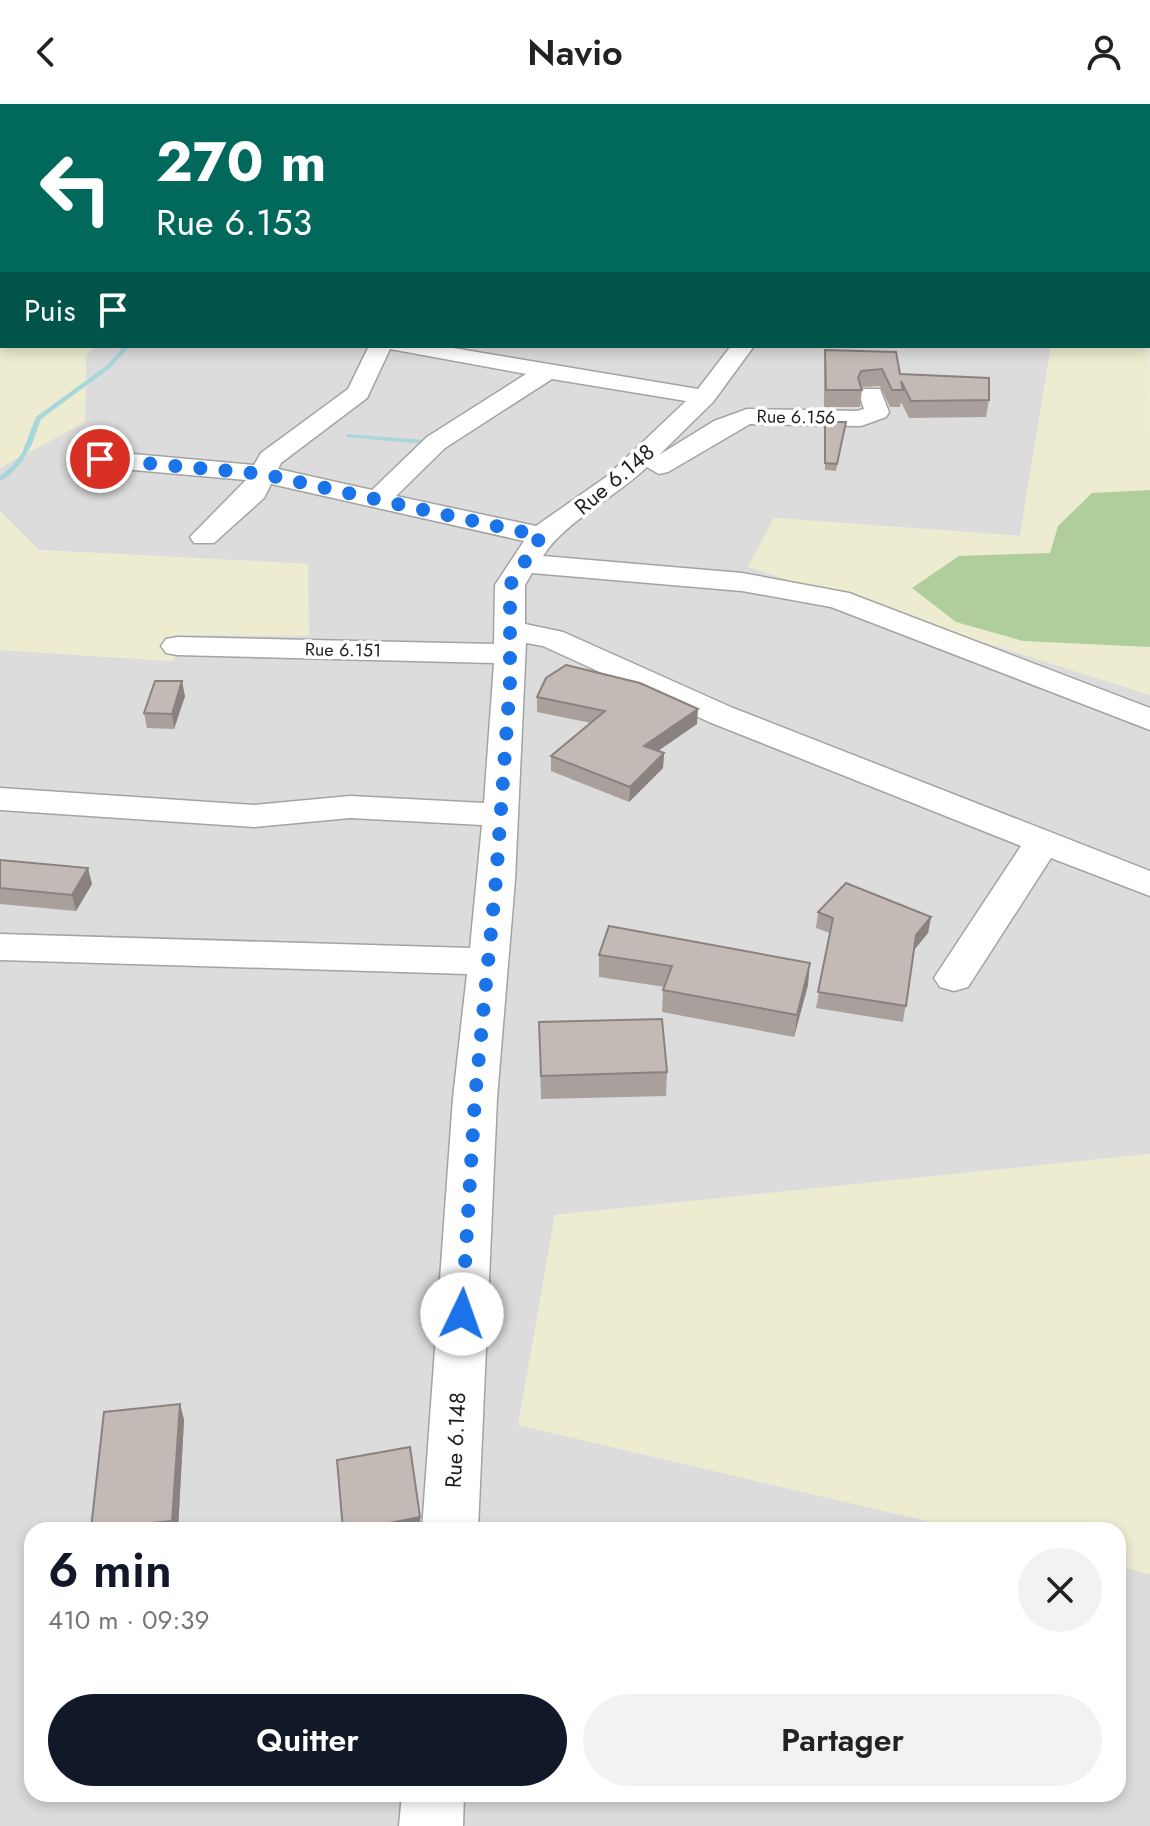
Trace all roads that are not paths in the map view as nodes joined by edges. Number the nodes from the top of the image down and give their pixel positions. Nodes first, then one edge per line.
1 (379, 348) edge
2 (411, 348) edge
3 (741, 348) edge
4 (545, 373) junction
5 (871, 394) edge
6 (704, 397) junction
7 (100, 459) dead end
8 (263, 474) junction
9 (615, 483) junction
10 (381, 497) junction
11 (204, 537) dead end
12 (531, 550) junction
13 (509, 642) junction
14 (177, 646) dead end
15 (1150, 720) edge
16 (0, 799) edge
17 (500, 815) junction
18 (1043, 841) junction
19 (1150, 884) edge
20 (0, 947) edge
21 (486, 962) junction
22 (954, 978) dead end
23 (451, 1522) edge
24 (432, 1802) edge
25 (431, 1826) edge

1 - 8 street
2 - 4 street
3 - 6 street, Rue 6.148
4 - 6 street
4 - 10 street
5 - 9 street, Rue 6.156
6 - 9 street, Rue 6.148
7 - 8 street
8 - 10 street
8 - 11 street
9 - 12 street, Rue 6.148
10 - 12 street
12 - 13 street, Rue 6.148
12 - 15 street
13 - 14 street, Rue 6.151
13 - 17 street, Rue 6.148
13 - 18 street, Rue 6.151
16 - 17 street
17 - 21 street, Rue 6.148
18 - 19 street, Rue 6.151
18 - 22 street
20 - 21 street
21 - 23 street, Rue 6.148
24 - 25 street

